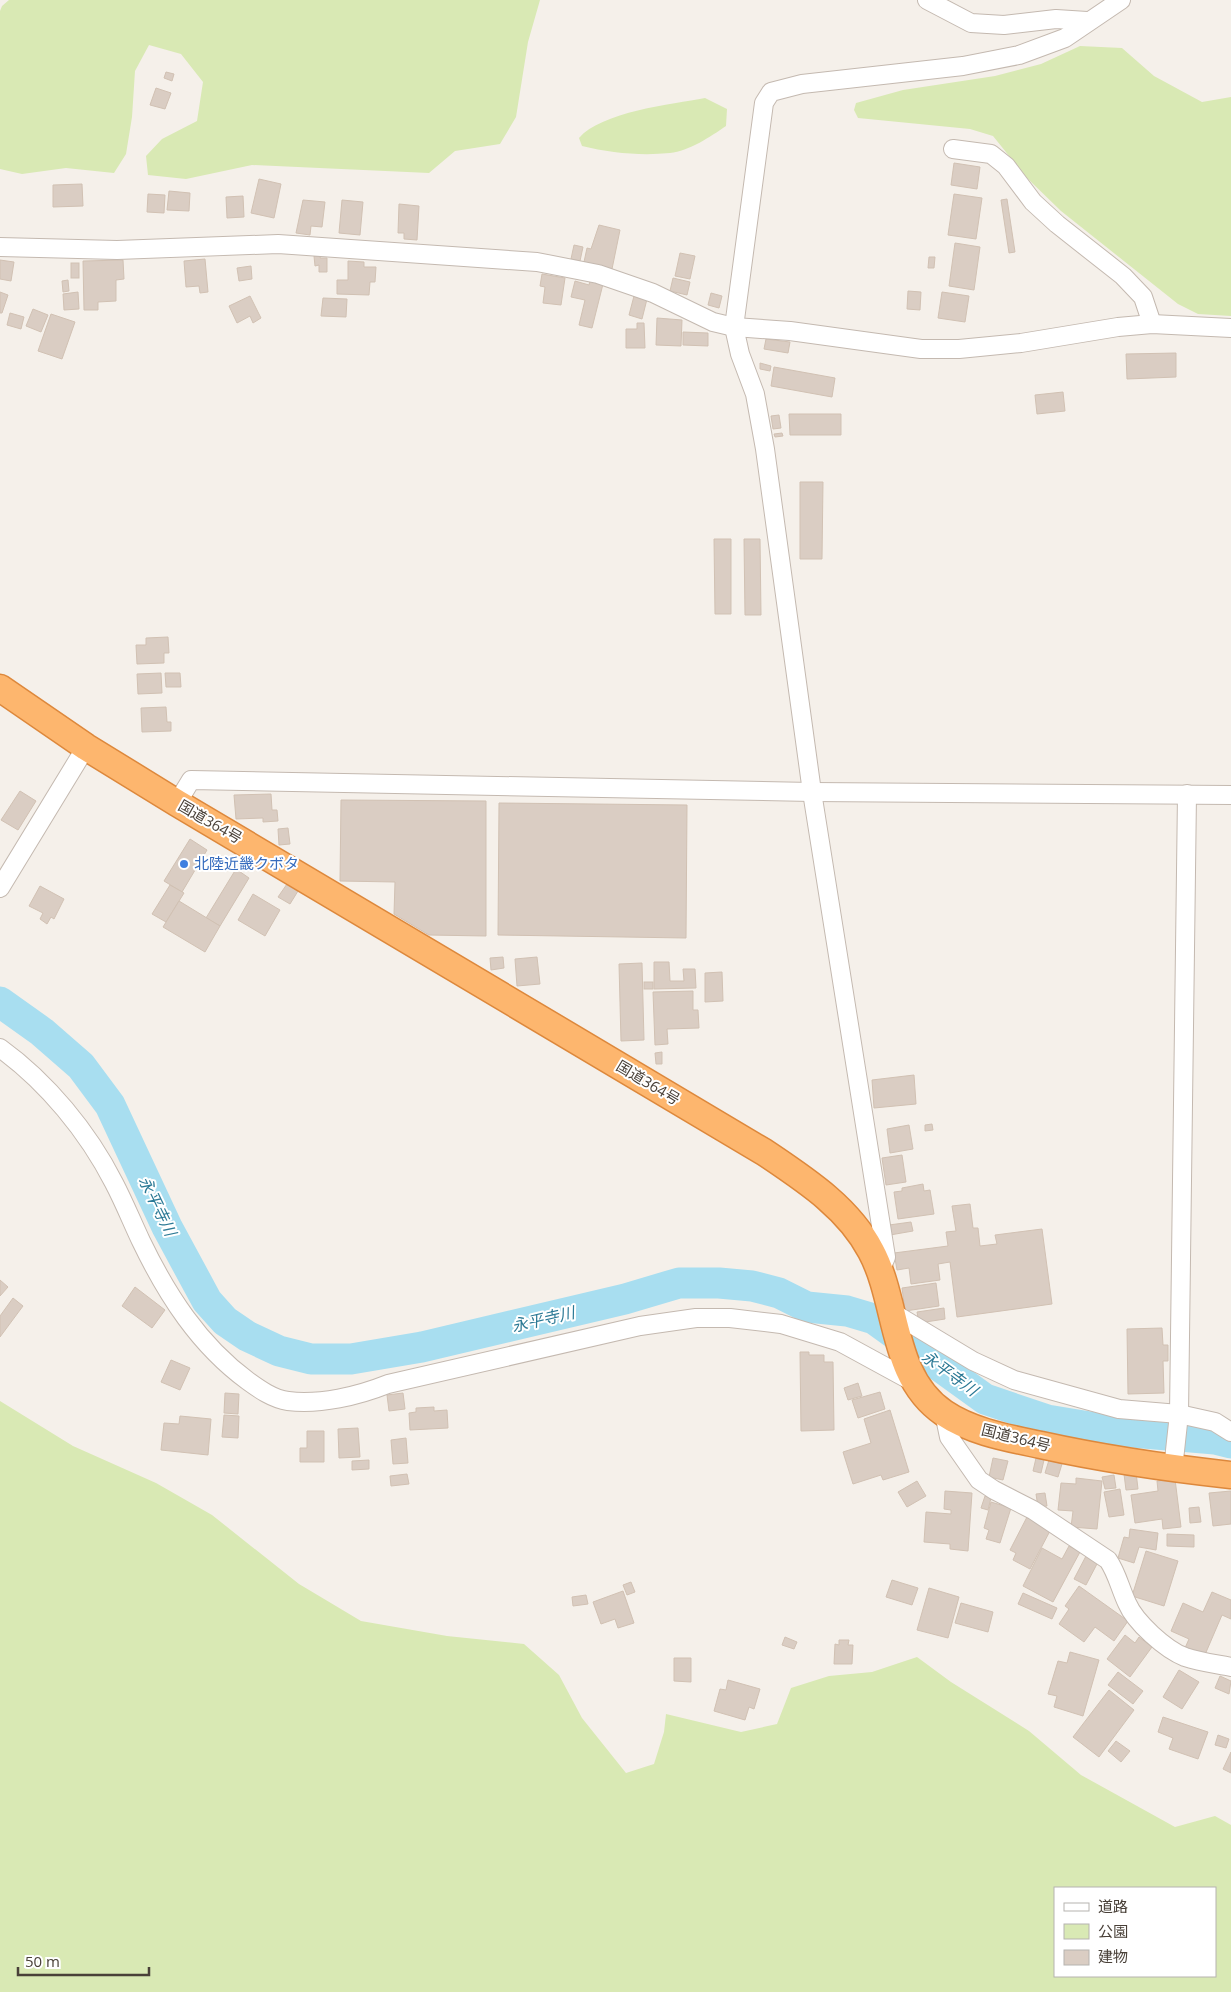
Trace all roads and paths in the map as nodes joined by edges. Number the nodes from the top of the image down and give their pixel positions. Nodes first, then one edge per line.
1 (927, 0) edge
2 (1121, 0) edge
3 (1088, 21) junction
4 (953, 149) dead end
5 (0, 247) edge
6 (1152, 324) junction
7 (734, 327) junction
8 (1231, 328) edge
9 (0, 688) edge
10 (86, 747) junction
11 (812, 792) junction
12 (1187, 794) junction
13 (1231, 795) edge
14 (177, 803) junction
15 (0, 888) edge
16 (0, 1048) edge
17 (880, 1272) junction
18 (891, 1314) junction
19 (914, 1379) junction
20 (944, 1413) junction
21 (1179, 1419) junction
22 (1231, 1432) edge
23 (1174, 1464) junction
24 (1231, 1475) edge
25 (1231, 1667) edge

1 - 3 street
2 - 3 street
3 - 7 street
4 - 6 street
5 - 7 street
6 - 7 street
6 - 8 street
7 - 11 street
9 - 10 highway, 国道364号
10 - 14 highway, 国道364号
10 - 15 street
11 - 12 street
11 - 14 street
11 - 17 street
12 - 13 street
12 - 21 street
14 - 17 highway, 国道364号
16 - 19 street
17 - 18 highway, 国道364号
18 - 19 highway, 国道364号
18 - 21 street
19 - 20 highway, 国道364号
20 - 23 highway, 国道364号
20 - 25 street
21 - 22 street
21 - 23 street
23 - 24 highway, 国道364号

